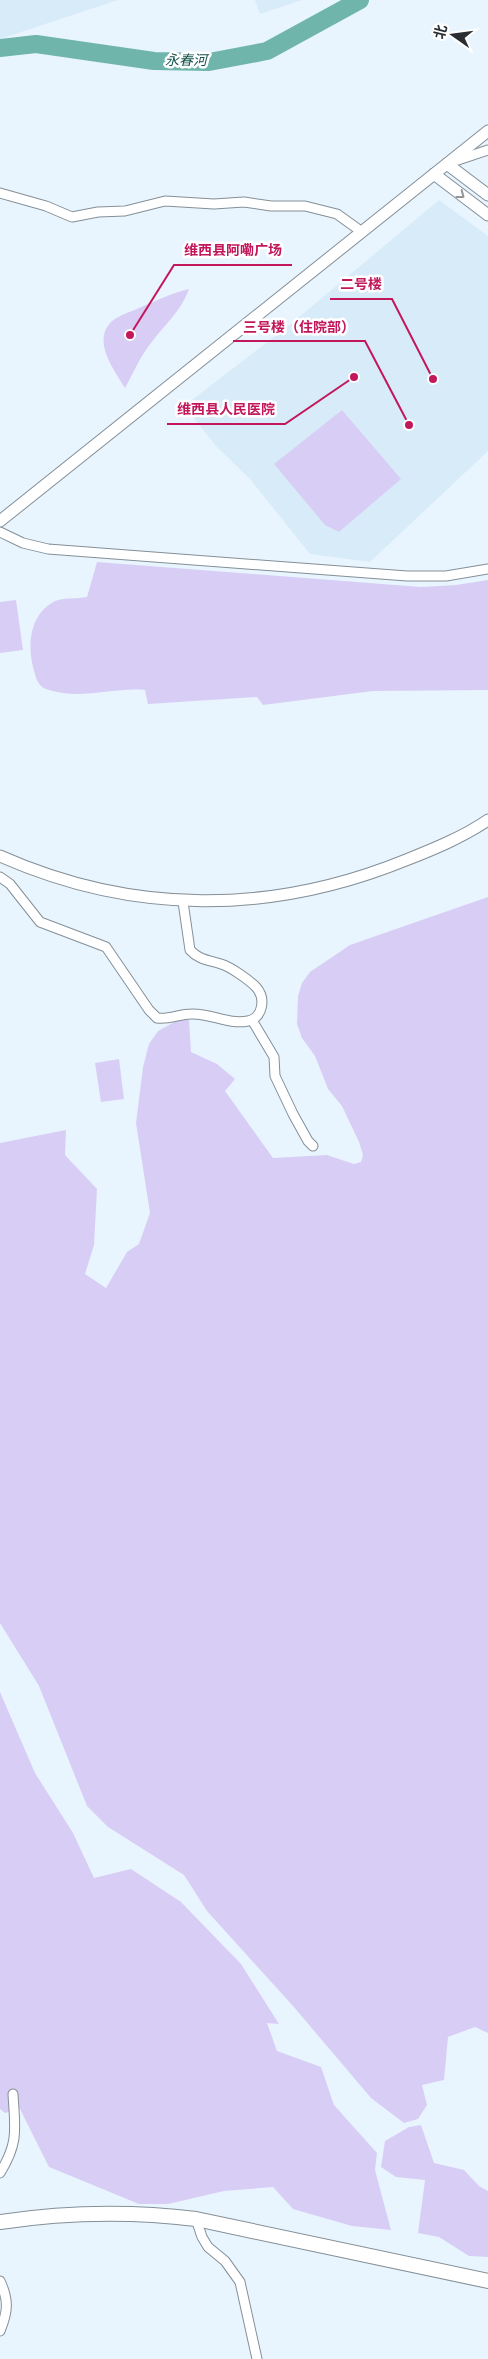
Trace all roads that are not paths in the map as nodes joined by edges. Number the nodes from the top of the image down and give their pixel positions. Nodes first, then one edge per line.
1 (488, 131) edge
2 (487, 149) edge
3 (447, 164) junction
4 (434, 174) junction
5 (0, 193) edge
6 (488, 195) edge
7 (488, 215) edge
8 (362, 232) junction
9 (0, 521) edge
10 (0, 532) edge
11 (488, 569) edge
12 (488, 820) edge
13 (0, 856) edge
14 (0, 877) edge
15 (183, 902) junction
16 (252, 1020) junction
17 (313, 1146) dead end
18 (13, 2094) dead end
19 (0, 2173) edge
20 (196, 2219) junction
21 (0, 2222) edge
22 (0, 2281) edge
23 (488, 2281) edge
24 (0, 2331) edge
25 (257, 2359) edge

1 - 3 main road
2 - 3 street
3 - 4 main road
3 - 6 main road
4 -> 7 main road
4 - 8 main road
5 - 8 street
8 - 9 main road
10 - 11 street
12 - 15 main road
13 - 15 main road
14 - 16 street
15 - 16 street
16 - 17 street
18 - 19 street
20 - 21 highway
20 - 23 highway
20 - 25 street
22 - 24 street

